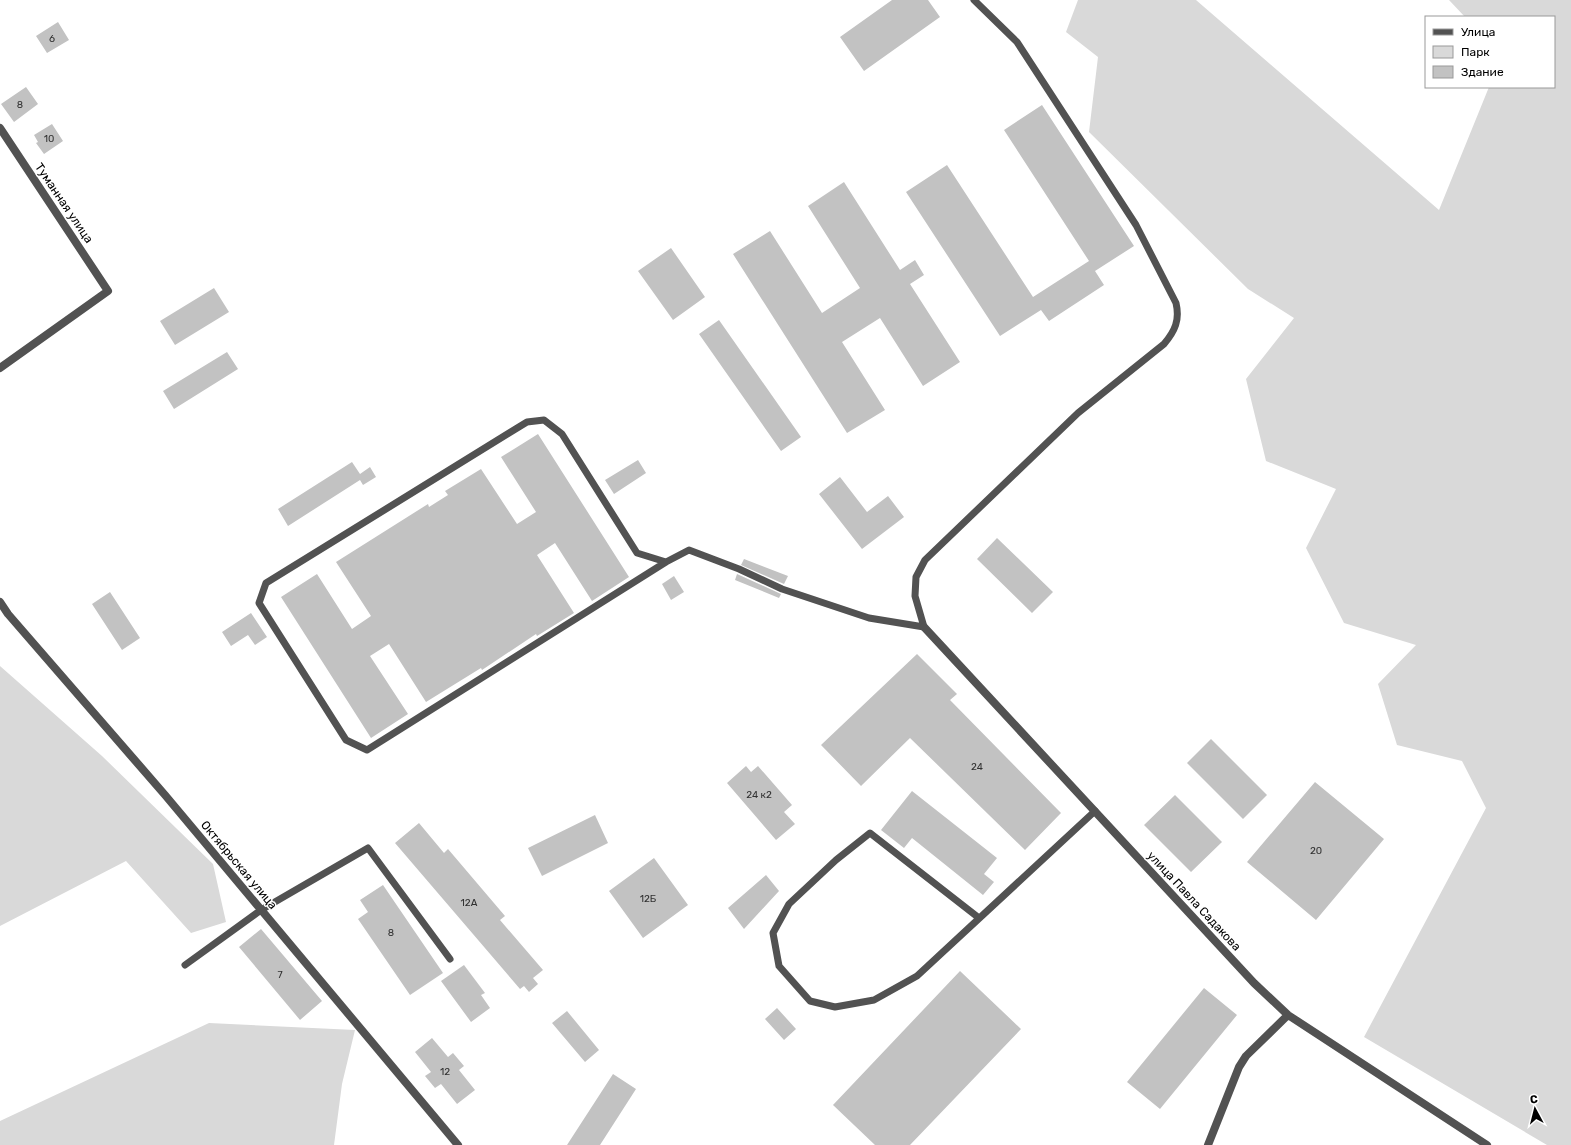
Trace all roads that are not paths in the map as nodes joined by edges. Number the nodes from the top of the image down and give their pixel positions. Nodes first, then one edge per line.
1 (974, 0) edge
2 (0, 128) edge
3 (0, 368) edge
4 (666, 562) junction
5 (0, 602) edge
6 (924, 627) junction
7 (1095, 811) junction
8 (261, 910) junction
9 (979, 918) junction
10 (450, 959) dead end
11 (185, 964) dead end
12 (1288, 1015) junction
13 (458, 1145) edge
14 (1208, 1145) edge
15 (1487, 1145) edge

1 - 6 lane
2 - 3 street, Туманная улица
4 - 4 lane
4 - 6 lane
5 - 8 street, Октябрьская улица
6 - 7 street, улица Павла Садакова
7 - 9 lane
7 - 12 street, улица Павла Садакова
8 - 10 lane
8 - 11 lane
8 - 13 street, Октябрьская улица
9 - 9 lane
12 - 14 street
12 - 15 street, улица Павла Садакова

